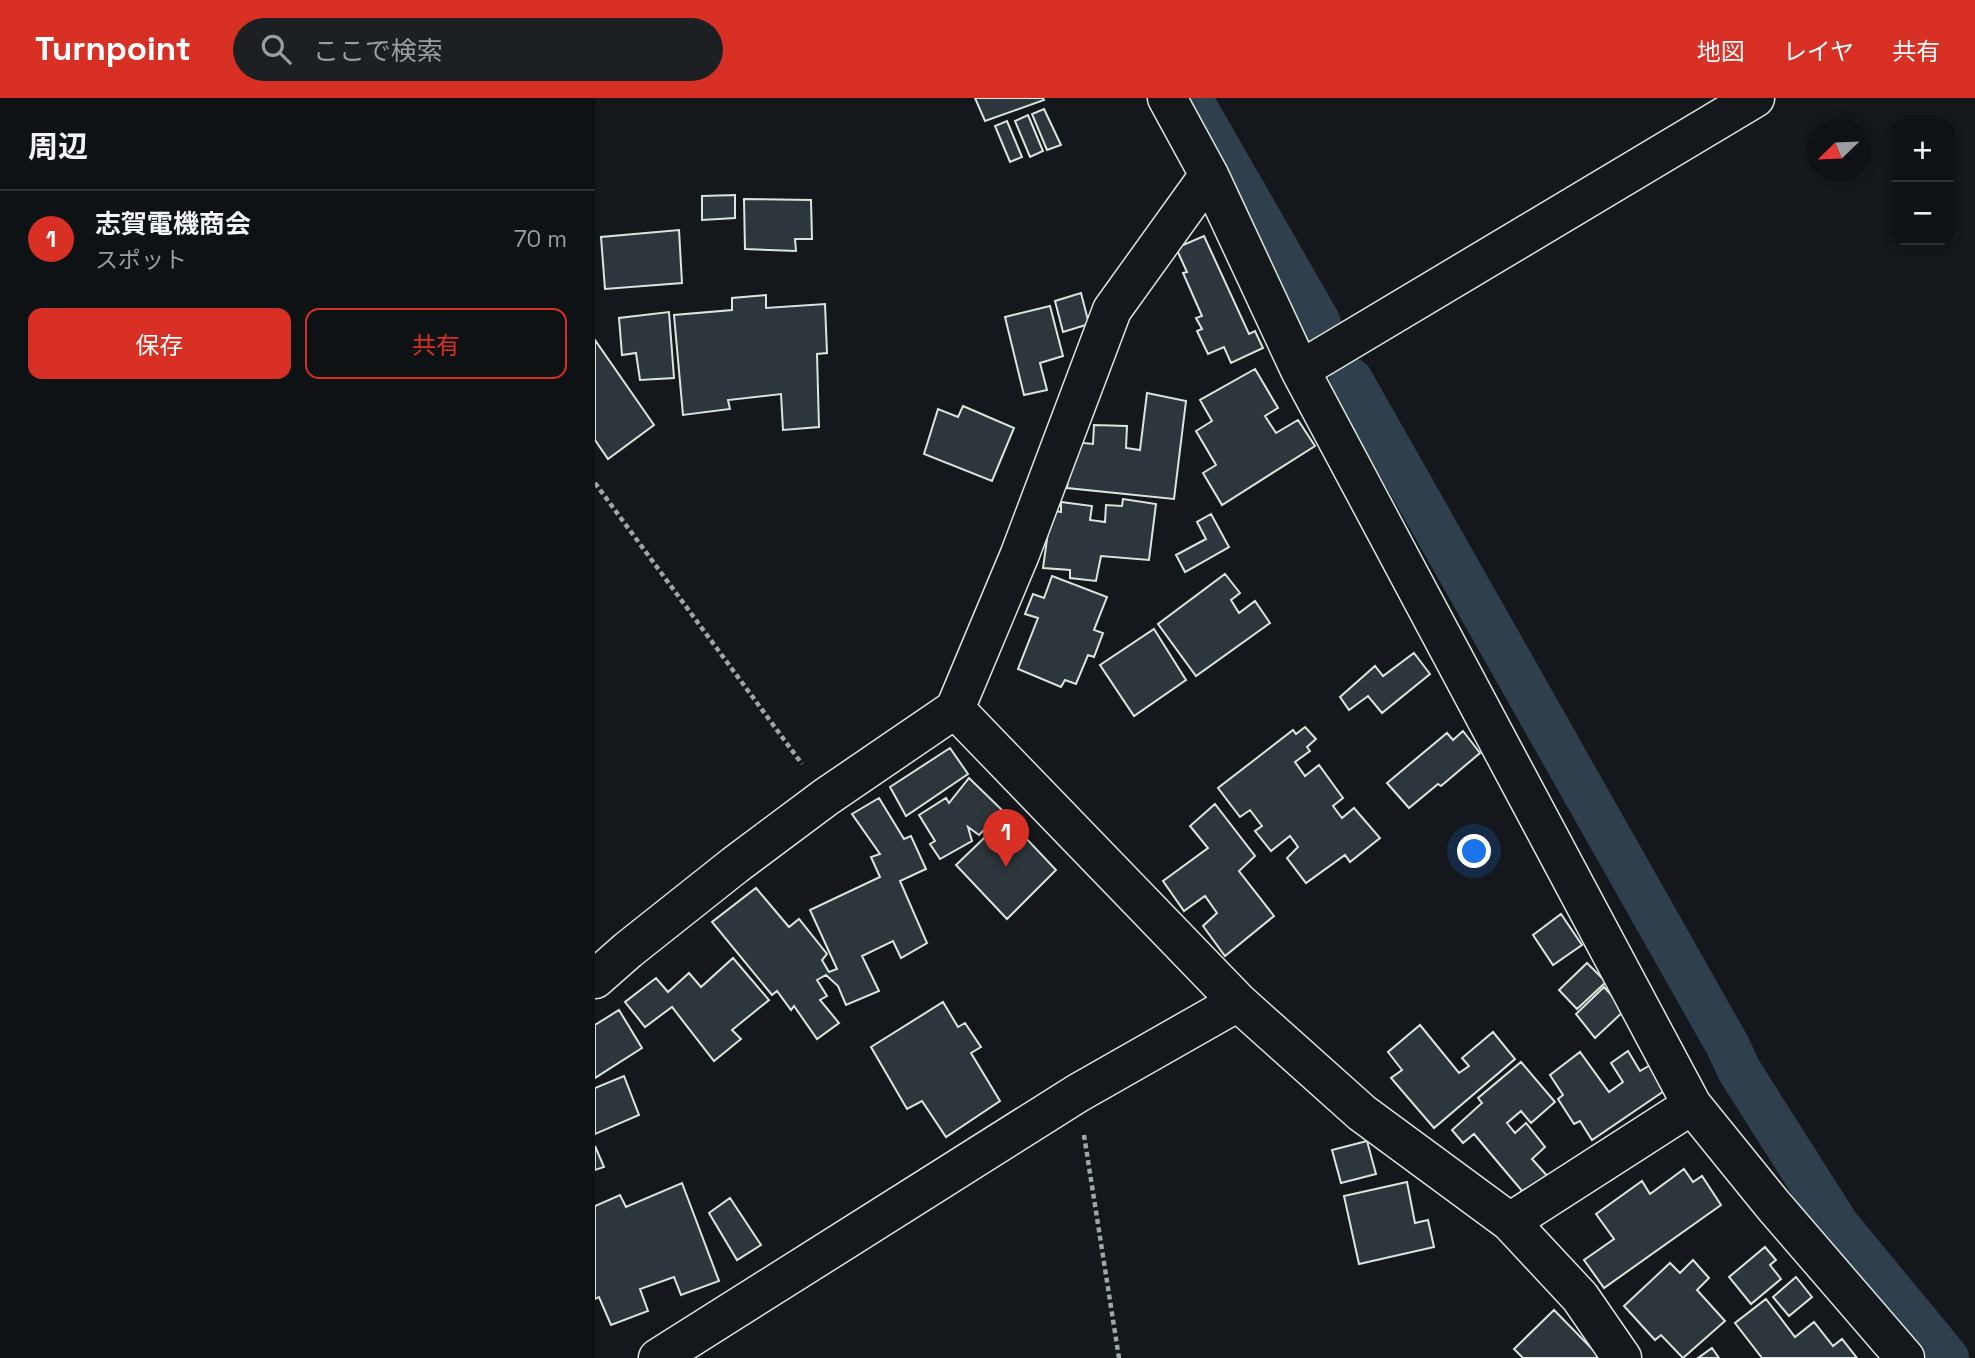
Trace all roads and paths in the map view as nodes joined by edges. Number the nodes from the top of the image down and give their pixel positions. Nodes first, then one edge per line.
1 (1167, 98) edge
2 (1755, 98) edge
3 (1209, 175) junction
4 (1300, 370) junction
5 (595, 483) edge
6 (955, 709) junction
7 (826, 797) junction
8 (595, 979) edge
9 (1238, 1002) junction
10 (1078, 1093) junction
11 (1692, 1105) junction
12 (1510, 1222) junction
13 (658, 1358) edge
14 (1119, 1358) edge
15 (1622, 1358) edge
16 (1905, 1358) edge

1 - 3 street
2 - 4 street
3 - 4 street
3 - 6 street
4 - 11 street
5 - 7 path
6 - 7 street
6 - 9 street
7 - 8 street
9 - 10 street
9 - 12 street
10 - 13 street
10 - 14 path
11 - 12 street
11 - 16 street
12 - 15 street

